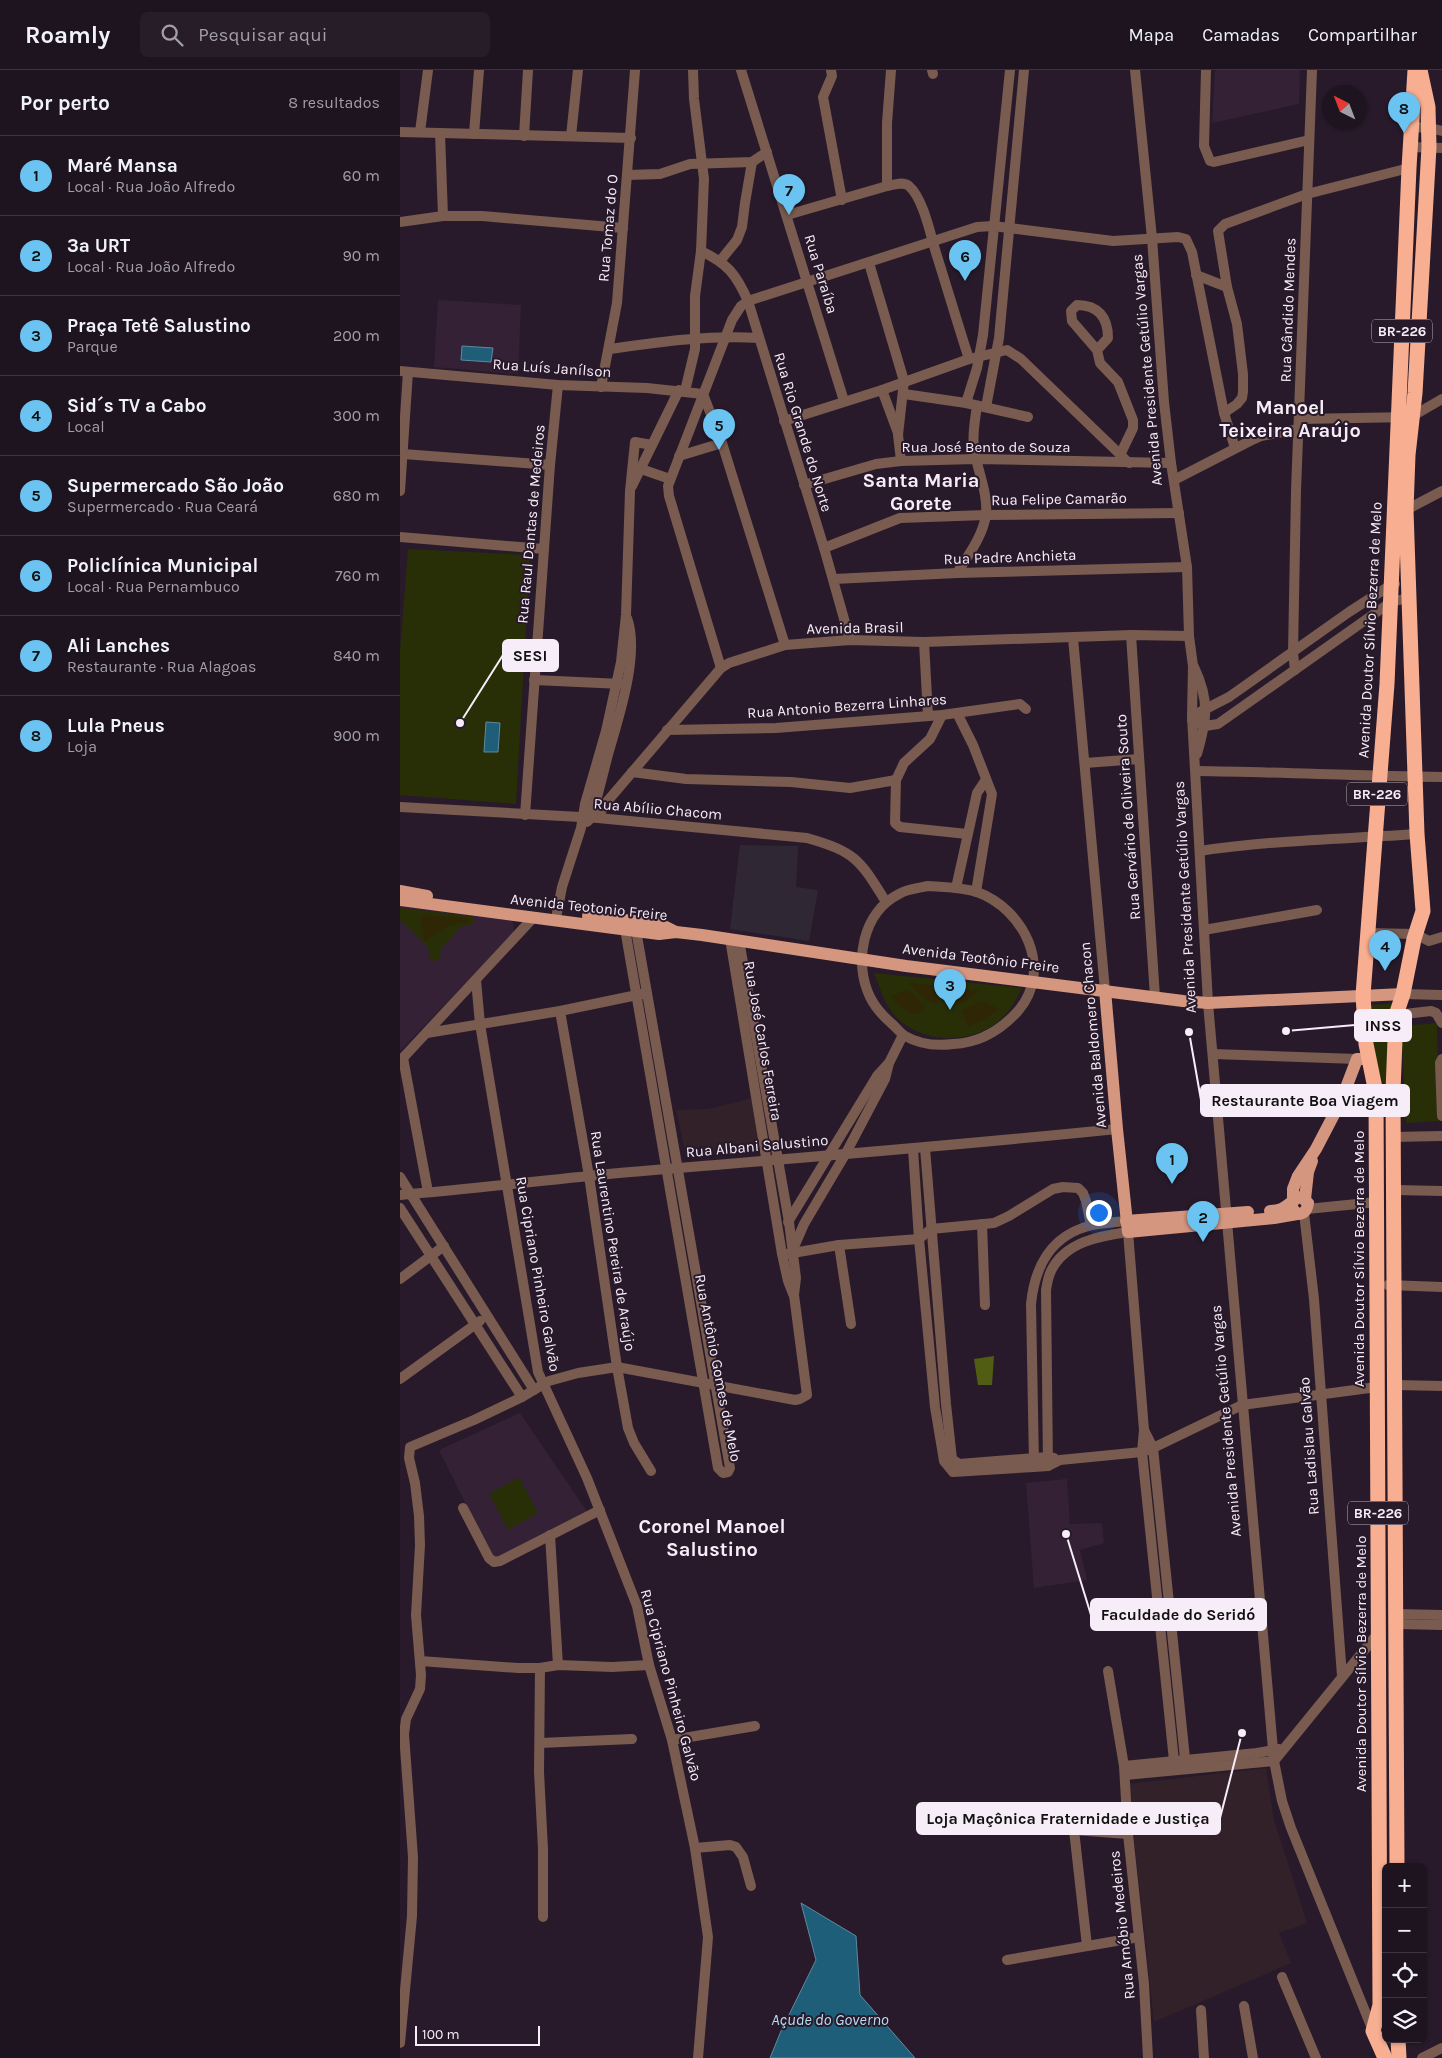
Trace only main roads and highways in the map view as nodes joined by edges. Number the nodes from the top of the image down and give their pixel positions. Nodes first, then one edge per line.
1 (1416, 70) edge
2 (1420, 70) edge
3 (1436, 129) edge
4 (1436, 148) edge
5 (1424, 231) junction
6 (1406, 232) junction
7 (1404, 282) junction
8 (1421, 284) junction
9 (1402, 325) junction
10 (1419, 326) junction
11 (1405, 417) junction
12 (1400, 510) junction
13 (1411, 682) junction
14 (1387, 684) junction
15 (400, 891) edge
16 (400, 900) edge
17 (676, 932) junction
18 (1106, 990) junction
19 (1403, 994) junction
20 (1363, 995) junction
21 (1363, 1059) junction
22 (1393, 1091) junction
23 (1376, 1093) junction
24 (1341, 1101) junction
25 (1397, 1863) edge
26 (1383, 1998) edge
27 (1382, 2008) edge
28 (1373, 2030) joint
29 (1398, 2043) edge
30 (1385, 2058) edge
31 (1399, 2058) edge

1 - 6 highway, Avenida Doutor Sílvio Bezerra de Melo / BR-226
2 - 3 highway, Avenida Doutor Sílvio Bezerra de Melo / BR-226
3 - 4 highway, Avenida Doutor Sílvio Bezerra de Melo / BR-226
4 - 5 highway, Avenida Doutor Sílvio Bezerra de Melo / BR-226
5 - 6 highway
5 - 8 highway, Avenida Doutor Sílvio Bezerra de Melo / BR-226
6 - 7 highway, Avenida Doutor Sílvio Bezerra de Melo / BR-226
7 - 8 highway
7 - 9 highway, Avenida Doutor Sílvio Bezerra de Melo / BR-226
8 - 10 highway, Avenida Doutor Sílvio Bezerra de Melo / BR-226
9 - 10 highway
9 - 11 highway, Avenida Doutor Sílvio Bezerra de Melo / BR-226
10 - 11 highway, Avenida Doutor Sílvio Bezerra de Melo / BR-226
11 - 12 highway, Avenida Doutor Sílvio Bezerra de Melo / BR-226
12 - 13 highway, Avenida Doutor Sílvio Bezerra de Melo / BR-226
12 - 14 highway, Avenida Doutor Sílvio Bezerra de Melo / BR-226
13 - 14 highway
13 - 19 highway, Avenida Doutor Sílvio Bezerra de Melo / BR-226
14 - 20 highway, Avenida Doutor Sílvio Bezerra de Melo / BR-226
15 - 17 main road, Avenida Teotonio Freire
16 - 17 main road, Avenida Teotonio Freire
17 - 18 main road, Avenida Teotônio Freire
18 - 20 main road, Avenida Teotônio Freire
18 - 24 main road, Avenida Baldomero Chacon
19 - 20 main road, Avenida Teotônio Freire
19 - 22 highway, Avenida Doutor Sílvio Bezerra de Melo / BR-226
20 - 21 highway, Avenida Doutor Sílvio Bezerra de Melo / BR-226
21 - 23 highway, Avenida Doutor Sílvio Bezerra de Melo / BR-226
21 - 24 main road
22 - 23 main road
22 - 25 highway, Avenida Doutor Sílvio Bezerra de Melo / BR-226
23 - 24 main road
23 - 26 highway, Avenida Doutor Sílvio Bezerra de Melo / BR-226
27 - 28 highway, Avenida Doutor Sílvio Bezerra de Melo / BR-226
28 - 30 highway, Avenida Presidente Getúlio Vargas
29 - 31 highway

